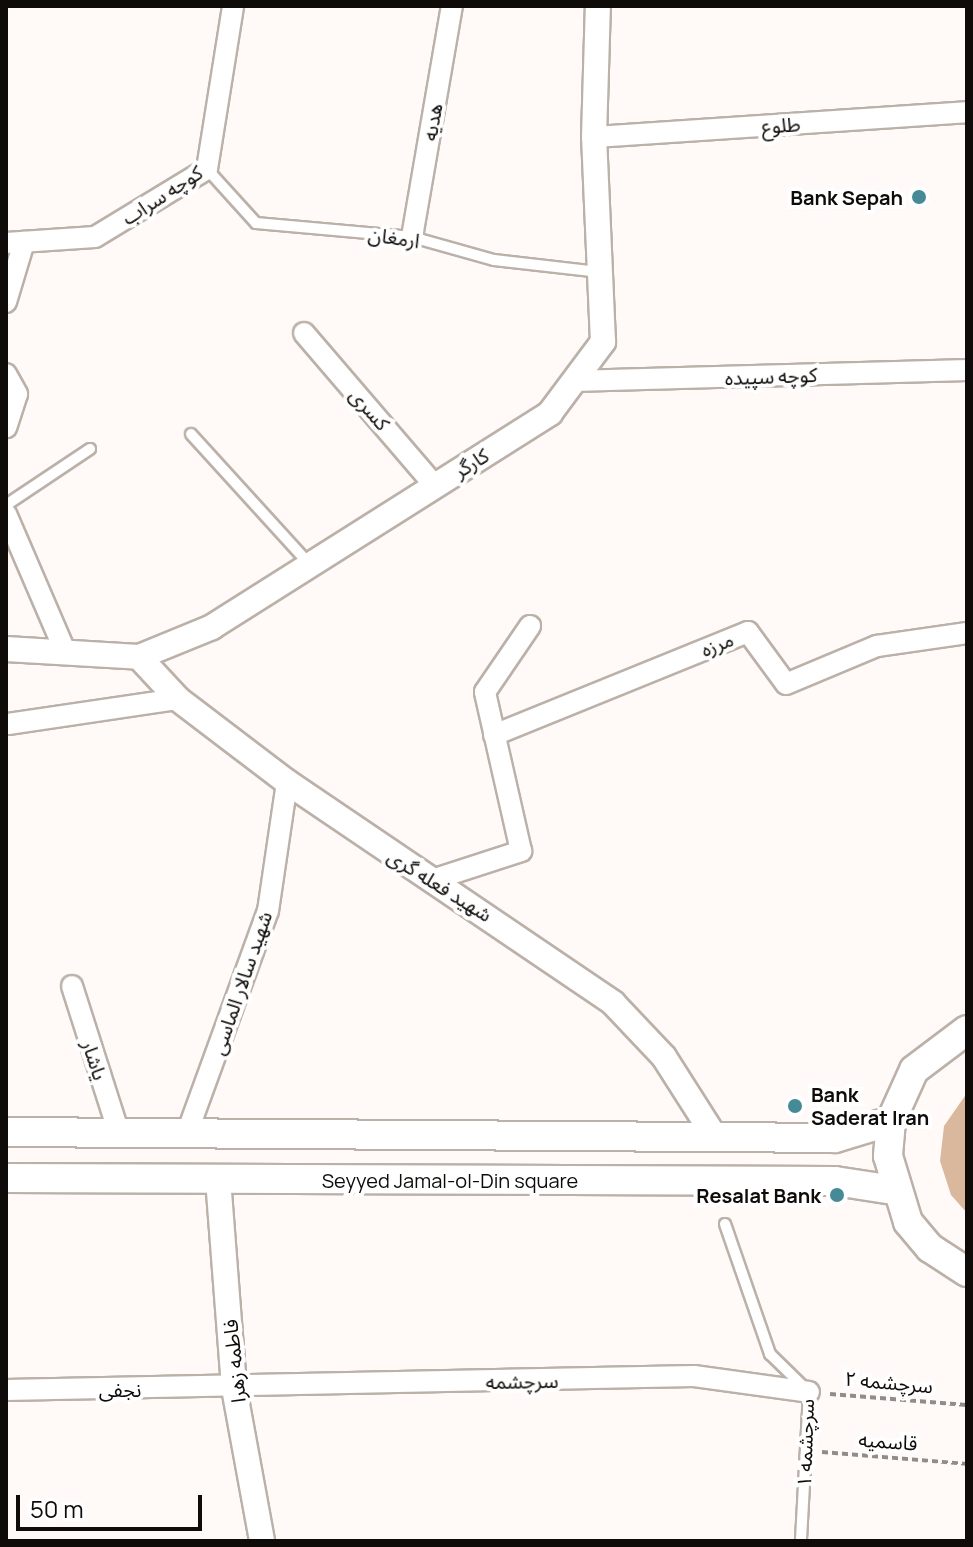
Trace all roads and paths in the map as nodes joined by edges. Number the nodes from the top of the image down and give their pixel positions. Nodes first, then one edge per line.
1 (233, 6) edge
2 (452, 6) edge
3 (598, 6) edge
4 (967, 112) edge
5 (594, 137) junction
6 (207, 169) junction
7 (412, 237) junction
8 (15, 243) edge
9 (602, 272) junction
10 (6, 302) edge
11 (304, 333) dead end
12 (967, 370) edge
13 (6, 374) edge
14 (574, 381) junction
15 (6, 427) edge
16 (191, 434) dead end
17 (90, 449) dead end
18 (435, 486) junction
19 (6, 505) edge
20 (6, 514) edge
21 (310, 565) junction
22 (530, 626) dead end
23 (967, 633) edge
24 (6, 649) edge
25 (66, 653) junction
26 (139, 657) junction
27 (178, 699) junction
28 (8, 724) edge
29 (494, 735) junction
30 (287, 782) junction
31 (432, 880) junction
32 (72, 986) dead end
33 (967, 1030) edge
34 (891, 1121) junction
35 (6, 1132) edge
36 (119, 1133) junction
37 (187, 1133) junction
38 (715, 1137) junction
39 (6, 1178) edge
40 (218, 1179) junction
41 (894, 1190) junction
42 (725, 1224) dead end
43 (967, 1272) edge
44 (234, 1388) junction
45 (6, 1390) edge
46 (809, 1392) junction
47 (967, 1405) edge
48 (806, 1451) junction
49 (967, 1464) edge
50 (262, 1541) edge
51 (801, 1541) edge

1 - 6 street, کوچه سراب
2 - 7 street, هدیه
3 - 5 street, کارگر
4 - 5 street, طلوع
5 - 9 street, کارگر
6 - 7 lane, ارمغان
6 - 8 street, کوچه سراب
7 - 9 lane, ارمغان
8 - 10 street
9 - 14 street, کارگر
11 - 18 street, کسری
12 - 14 street, کوچه سپیده
13 - 15 street
14 - 18 street, کارگر
16 - 21 lane
17 - 19 lane
18 - 21 street, کارگر
20 - 25 street
21 - 26 street, کارگر
22 - 29 street
23 - 29 street, مرزه
24 - 25 street, کارگر
25 - 26 street, کارگر
26 - 27 street, شهید فعله گری
27 - 28 street
27 - 30 street, شهید فعله گری
29 - 31 street
30 - 31 street, شهید فعله گری
30 - 37 street, شهید سالار الماسی
31 - 38 street, شهید فعله گری
32 - 36 street, یاشار
33 - 34 main road
34 - 38 main road
34 - 41 main road
35 - 36 main road
36 - 37 main road
37 - 38 main road
39 - 40 main road, Seyyed Jamal-ol-Din square
40 - 41 main road, Seyyed Jamal-ol-Din square
40 - 44 street, فاطمه زهرا
41 - 43 main road
42 - 46 lane, سرچشمه ۱
44 - 45 street, نجفی
44 - 46 street, سرچشمه
44 - 50 street, فاطمه زهرا
46 - 47 path, سرچشمه ۲
46 - 48 lane, سرچشمه ۱
48 - 49 path, قاسمیه
48 - 51 lane, سرچشمه ۱

